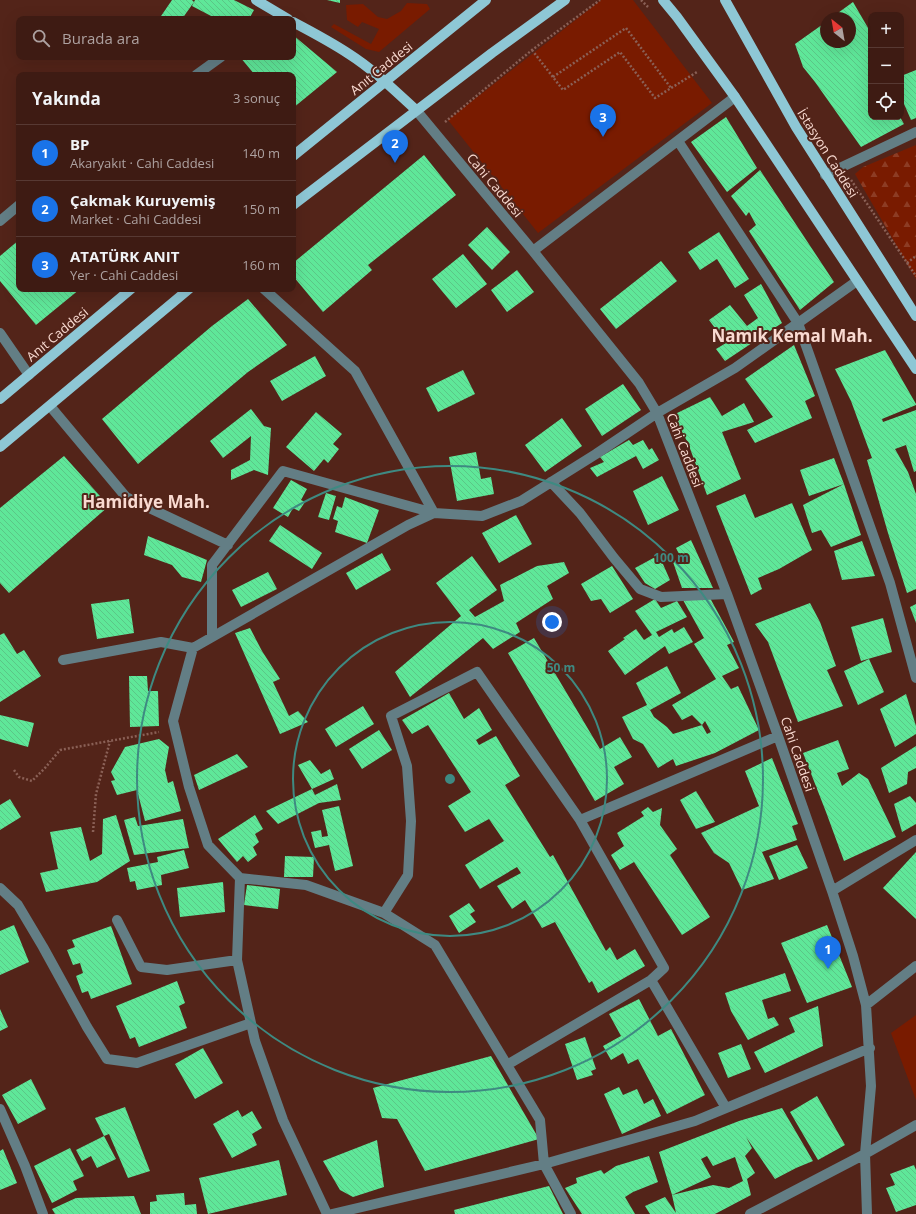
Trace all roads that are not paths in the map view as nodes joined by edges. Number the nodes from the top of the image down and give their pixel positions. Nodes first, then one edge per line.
1 (256, 0) edge
2 (486, 0) edge
3 (565, 0) edge
4 (663, 0) edge
5 (725, 0) edge
6 (278, 16) edge
7 (296, 24) edge
8 (217, 60) edge
9 (200, 72) edge
10 (385, 81) junction
11 (735, 97) junction
12 (416, 110) junction
13 (916, 132) edge
14 (678, 141) junction
15 (296, 154) edge
16 (825, 175) junction
17 (296, 204) edge
18 (16, 208) edge
19 (0, 221) edge
20 (533, 251) junction
21 (857, 281) junction
22 (127, 292) edge
23 (185, 292) edge
24 (267, 292) edge
25 (916, 316) edge
26 (798, 323) junction
27 (0, 333) edge
28 (916, 369) edge
29 (29, 375) junction
30 (0, 399) edge
31 (50, 406) junction
32 (657, 413) junction
33 (0, 447) edge
34 (551, 482) junction
35 (434, 513) junction
36 (228, 544) junction
37 (727, 594) junction
38 (212, 637) junction
39 (192, 648) junction
40 (63, 660) dead end
41 (916, 678) edge
42 (778, 736) junction
43 (580, 820) junction
44 (916, 840) edge
45 (240, 878) junction
46 (0, 888) edge
47 (832, 891) junction
48 (384, 913) junction
49 (117, 920) dead end
50 (237, 960) junction
51 (916, 966) edge
52 (651, 980) junction
53 (866, 1005) junction
54 (251, 1023) junction
55 (870, 1048) junction
56 (507, 1065) junction
57 (726, 1108) junction
58 (0, 1109) edge
59 (916, 1125) edge
60 (865, 1154) junction
61 (544, 1164) junction
62 (43, 1214) edge
63 (327, 1214) edge
64 (332, 1214) edge
65 (571, 1214) edge
66 (750, 1214) edge
67 (867, 1214) edge

1 - 6 main road
2 - 10 main road, Anıt Caddesi
3 - 12 main road
4 - 11 main road
5 - 16 main road, İstasyon Caddesi
7 - 10 main road, Cahi Caddesi
8 - 9 street
10 - 12 main road, Cahi Caddesi
10 - 15 main road, Anıt Caddesi
11 - 14 street
11 - 21 main road
12 - 17 main road
12 - 20 street, Cahi Caddesi
13 - 16 street
14 - 20 street
14 - 26 street
16 - 25 main road, İstasyon Caddesi
18 - 19 street
20 - 32 street, Cahi Caddesi
21 - 26 street
21 - 28 main road
22 - 29 main road, Anıt Caddesi
23 - 31 main road
24 - 35 street
26 - 32 street
26 - 41 street
27 - 29 street
29 - 30 main road, Anıt Caddesi
31 - 33 main road
31 - 36 street
32 - 34 street
32 - 37 street, Cahi Caddesi
34 - 35 street
34 - 37 street
35 - 36 street
35 - 38 street
36 - 38 street
37 - 42 street, Cahi Caddesi
38 - 39 street
39 - 40 street
39 - 45 street
42 - 43 street
42 - 47 street, Cahi Caddesi
43 - 48 street
43 - 52 street
44 - 47 street
45 - 48 street
45 - 50 street
46 - 54 street
47 - 53 street, Cahi Caddesi
48 - 56 street
49 - 50 street
50 - 54 street
51 - 53 street
52 - 56 street
52 - 57 street
53 - 55 street, Cahi Caddesi
54 - 63 street
55 - 57 street
55 - 60 street, Cahi Caddesi
56 - 61 street
57 - 61 street
58 - 62 street
59 - 60 street
60 - 66 street
60 - 67 street, Cahi Caddesi
61 - 64 street
61 - 65 street

